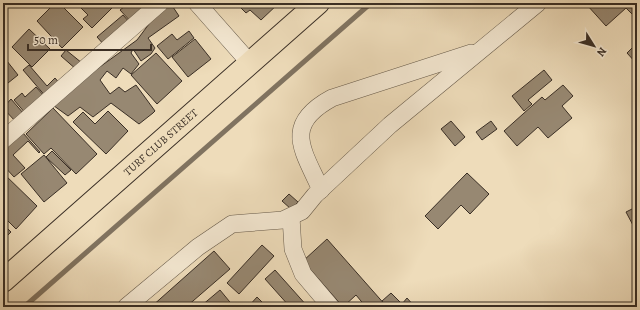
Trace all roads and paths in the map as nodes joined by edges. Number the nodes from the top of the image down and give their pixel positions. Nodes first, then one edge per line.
1 (160, 3) edge
2 (197, 3) edge
3 (318, 3) edge
4 (538, 3) edge
5 (481, 50) junction
6 (250, 63) junction
7 (3, 140) edge
8 (321, 190) junction
9 (291, 217) junction
10 (3, 281) edge
11 (126, 307) edge
12 (331, 307) edge

1 - 7 street
2 - 6 street
3 - 6 main road, TURF CLUB STREET
4 - 5 street
5 - 8 street
5 - 8 street
6 - 10 main road, TURF CLUB STREET
8 - 9 street
9 - 11 street
9 - 12 street

